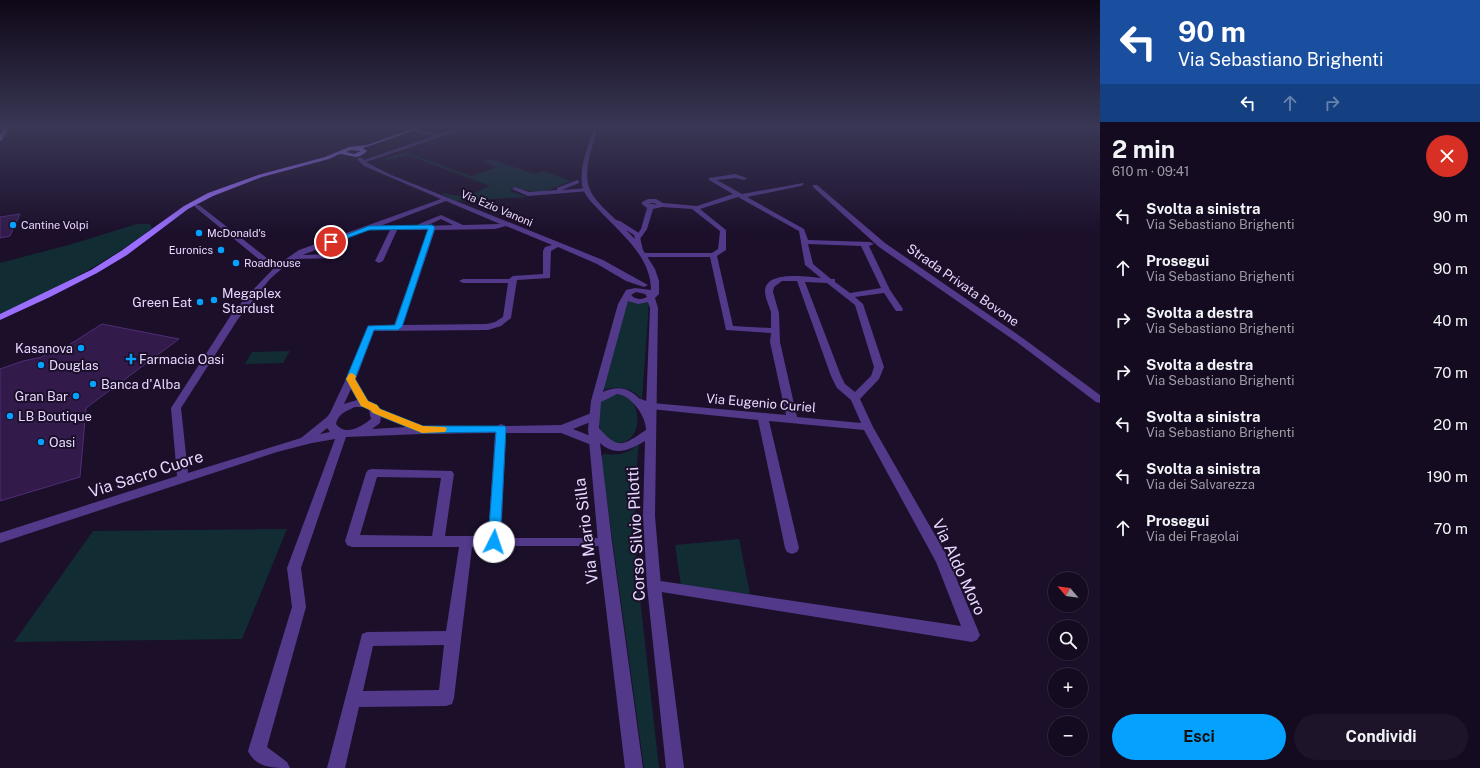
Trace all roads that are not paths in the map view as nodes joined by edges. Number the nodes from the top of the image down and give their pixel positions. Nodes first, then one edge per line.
1 (309, 163) edge
2 (365, 163) edge
3 (588, 163) edge
4 (744, 178) dead end
5 (577, 182) dead end
6 (801, 184) dead end
7 (815, 186) dead end
8 (515, 189) dead end
9 (588, 190) junction
10 (550, 193) junction
11 (739, 196) junction
12 (447, 199) junction
13 (197, 206) dead end
14 (694, 208) junction
15 (432, 212) junction
16 (507, 224) junction
17 (416, 227) junction
18 (432, 227) junction
19 (462, 227) junction
20 (645, 227) junction
21 (369, 228) junction
22 (394, 228) junction
23 (626, 232) junction
24 (346, 236) junction
25 (637, 236) junction
26 (806, 242) junction
27 (864, 244) junction
28 (558, 245) junction
29 (882, 245) junction
30 (642, 252) junction
31 (713, 255) junction
32 (292, 257) junction
33 (379, 261) dead end
34 (282, 265) junction
35 (654, 274) junction
36 (624, 275) junction
37 (800, 279) junction
38 (463, 281) dead end
39 (512, 281) junction
40 (832, 281) junction
41 (644, 285) junction
42 (886, 290) junction
43 (631, 292) junction
44 (850, 296) junction
45 (651, 297) junction
46 (899, 309) dead end
47 (0, 316) edge
48 (398, 327) junction
49 (775, 331) junction
50 (351, 379) junction
51 (855, 398) junction
52 (1100, 400) edge
53 (596, 401) junction
54 (638, 402) junction
55 (364, 404) junction
56 (651, 406) junction
57 (376, 411) junction
58 (333, 416) junction
59 (763, 417) junction
60 (792, 420) junction
61 (650, 427) junction
62 (868, 427) junction
63 (501, 428) junction
64 (562, 429) junction
65 (593, 429) junction
66 (422, 430) junction
67 (349, 434) junction
68 (303, 442) junction
69 (183, 480) junction
70 (0, 538) edge
71 (438, 541) junction
72 (466, 542) junction
73 (494, 542) junction
74 (605, 542) junction
75 (792, 548) dead end
76 (654, 586) junction
77 (453, 638) junction
78 (352, 699) junction
79 (281, 768) edge
80 (336, 768) edge
81 (634, 768) edge
82 (675, 768) edge

1 - 47 main road
2 - 12 street, Via Ezio Vanoni
3 - 9 street, Corso Silvio Pilotti
4 - 11 street
5 - 10 street
6 - 11 street
7 - 29 street, Strada Privata Bovone
8 - 10 street
9 - 10 street
9 - 23 street, Corso Silvio Pilotti
11 - 14 street
11 - 26 street
12 - 15 street
12 - 16 street, Via Ezio Vanoni
13 - 34 street
14 - 20 street
14 - 31 street
15 - 17 street
15 - 19 street
15 - 21 street
16 - 19 street
16 - 28 street, Via Ezio Vanoni
17 - 18 street
17 - 22 street
18 - 19 street
18 - 48 street
20 - 23 street
20 - 25 street
21 - 22 street
21 - 24 street
22 - 33 street
23 - 25 street
23 - 30 street, Corso Silvio Pilotti
24 - 32 street
24 - 32 street
25 - 30 street, Corso Silvio Pilotti
26 - 27 street
26 - 40 street
27 - 29 street
27 - 42 street
28 - 36 street, Via Ezio Vanoni
28 - 39 street
29 - 52 street, Strada Privata Bovone
30 - 31 street
30 - 35 street, Corso Silvio Pilotti
31 - 49 street
32 - 34 street
34 - 69 street
35 - 41 street
35 - 45 street, Corso Silvio Pilotti
36 - 41 street, Via Ezio Vanoni
36 - 43 street
37 - 40 street
37 - 49 street
37 - 51 street
38 - 39 street
39 - 48 street
40 - 44 street
41 - 43 street
42 - 44 street
42 - 46 street
43 - 45 street
43 - 45 street
43 - 53 street, Via Mario Silla
44 - 51 street
45 - 56 street, Corso Silvio Pilotti
48 - 50 street
49 - 60 street
50 - 55 street
50 - 58 street
51 - 62 street, Via Aldo Moro
53 - 54 street
53 - 65 street, Via Mario Silla
54 - 56 street, Via Eugenio Curiel
54 - 61 street
55 - 57 street
55 - 58 street
56 - 59 street, Via Eugenio Curiel
56 - 61 street, Corso Silvio Pilotti
57 - 66 street
57 - 67 street
58 - 67 street
58 - 68 street, Via Sacro Cuore
59 - 60 street, Via Eugenio Curiel
59 - 75 street
60 - 62 street, Via Eugenio Curiel
61 - 65 street
61 - 76 street, Corso Silvio Pilotti
62 - 76 street, Via Aldo Moro
63 - 64 street
63 - 66 street
63 - 73 street
64 - 65 street
64 - 65 street
65 - 74 street, Via Mario Silla
66 - 67 street
67 - 68 street, Via Sacro Cuore
67 - 79 street
68 - 69 street, Via Sacro Cuore
69 - 70 street, Via Sacro Cuore
71 - 71 street
71 - 72 street
72 - 73 street
72 - 77 street
73 - 74 street
74 - 81 street, Via Mario Silla
76 - 82 street, Corso Silvio Pilotti
77 - 78 street
77 - 78 street
78 - 80 street

